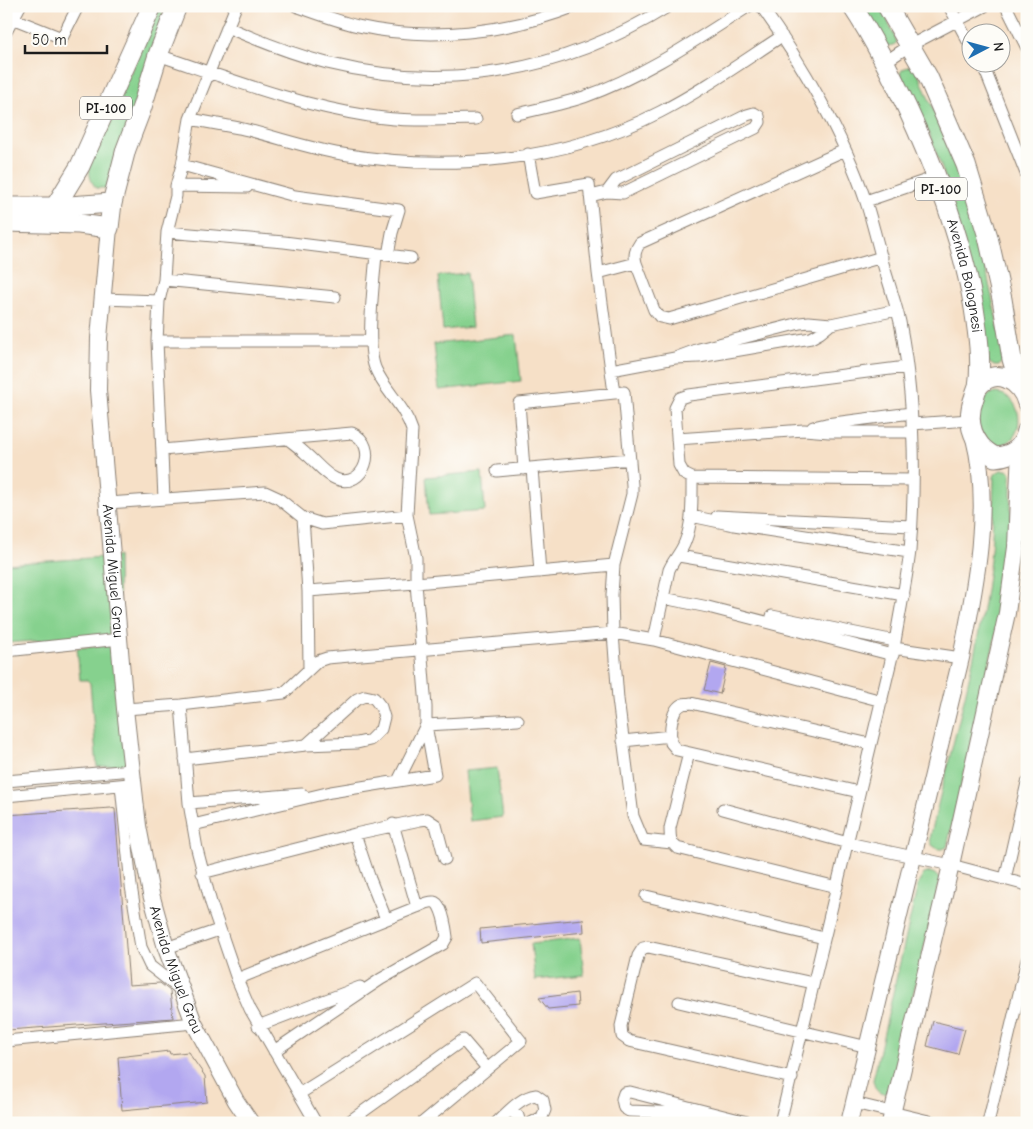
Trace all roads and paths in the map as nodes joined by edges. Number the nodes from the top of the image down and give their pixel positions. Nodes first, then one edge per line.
1 (20, 6) edge
2 (78, 6) edge
3 (152, 6) edge
4 (236, 6) edge
5 (296, 6) edge
6 (576, 6) edge
7 (669, 6) edge
8 (749, 6) edge
9 (761, 6) edge
10 (852, 6) edge
11 (887, 6) edge
12 (949, 6) edge
13 (985, 6) edge
14 (1006, 6) edge
15 (175, 7) edge
16 (14, 19) junction
17 (957, 20) junction
18 (960, 26) edge
19 (226, 28) junction
20 (6, 32) edge
21 (782, 36) junction
22 (909, 46) junction
23 (1027, 48) edge
24 (158, 55) junction
25 (885, 62) junction
26 (209, 72) junction
27 (985, 72) edge
28 (517, 114) dead end
29 (476, 118) dead end
30 (190, 119) junction
31 (845, 150) junction
32 (528, 154) junction
33 (182, 165) junction
34 (1027, 176) edge
35 (936, 177) junction
36 (176, 186) junction
37 (262, 187) junction
38 (608, 192) junction
39 (590, 196) junction
40 (866, 201) junction
41 (112, 204) junction
42 (6, 206) edge
43 (55, 207) junction
44 (6, 222) edge
45 (109, 228) junction
46 (167, 232) junction
47 (376, 254) junction
48 (388, 256) junction
49 (882, 257) junction
50 (411, 258) dead end
51 (636, 263) junction
52 (598, 273) junction
53 (164, 280) junction
54 (335, 297) dead end
55 (103, 299) junction
56 (159, 301) junction
57 (897, 310) junction
58 (831, 324) junction
59 (157, 341) junction
60 (371, 342) junction
61 (675, 358) junction
62 (906, 367) junction
63 (612, 370) junction
64 (978, 387) junction
65 (614, 393) junction
66 (1024, 395) edge
67 (911, 423) junction
68 (971, 425) junction
69 (804, 430) junction
70 (677, 438) junction
71 (1025, 438) edge
72 (288, 439) junction
73 (162, 450) junction
74 (630, 459) junction
75 (528, 468) junction
76 (497, 471) dead end
77 (692, 478) junction
78 (913, 480) junction
79 (164, 499) junction
80 (108, 503) junction
81 (406, 515) junction
82 (691, 516) junction
83 (303, 518) junction
84 (911, 526) junction
85 (910, 552) junction
86 (679, 556) junction
87 (614, 564) junction
88 (540, 572) junction
89 (416, 583) junction
90 (308, 591) junction
91 (904, 595) junction
92 (663, 598) junction
93 (613, 634) junction
94 (120, 639) junction
95 (654, 640) junction
96 (894, 648) junction
97 (422, 650) junction
98 (6, 651) edge
99 (962, 658) junction
100 (309, 669) junction
101 (882, 701) junction
102 (182, 705) junction
103 (125, 709) junction
104 (518, 720) dead end
105 (426, 725) junction
106 (671, 736) junction
107 (623, 741) junction
108 (870, 744) junction
109 (306, 745) junction
110 (689, 753) junction
111 (185, 759) junction
112 (129, 780) junction
113 (6, 781) edge
114 (398, 781) junction
115 (1027, 783) edge
116 (331, 792) junction
117 (859, 792) junction
118 (6, 796) edge
119 (189, 803) junction
120 (723, 810) dead end
121 (393, 824) junction
122 (193, 825) junction
123 (355, 834) junction
124 (672, 843) junction
125 (848, 843) junction
126 (913, 856) junction
127 (445, 859) dead end
128 (951, 865) junction
129 (202, 874) junction
130 (1005, 879) junction
131 (1027, 884) edge
132 (837, 888) junction
133 (646, 896) dead end
134 (417, 907) junction
135 (386, 919) junction
136 (220, 930) junction
137 (824, 938) junction
138 (166, 948) junction
139 (1027, 960) edge
140 (237, 979) junction
141 (381, 979) junction
142 (813, 984) junction
143 (184, 993) junction
144 (679, 1002) dead end
145 (313, 1005) junction
146 (321, 1019) junction
147 (194, 1022) junction
148 (258, 1026) junction
149 (801, 1032) junction
150 (6, 1041) edge
151 (868, 1047) junction
152 (274, 1052) junction
153 (487, 1068) junction
154 (792, 1078) junction
155 (299, 1094) junction
156 (854, 1103) junction
157 (510, 1110) junction
158 (715, 1114) junction
159 (892, 1117) edge
160 (251, 1123) edge
161 (316, 1123) edge
162 (347, 1123) edge
163 (422, 1123) edge
164 (496, 1123) edge
165 (520, 1123) edge
166 (532, 1123) edge
167 (751, 1123) edge
168 (780, 1123) edge
169 (849, 1123) edge
170 (937, 1123) edge
171 (988, 1123) edge

1 - 16 street
2 - 16 street
3 - 43 main road, PI-100
4 - 19 street
5 - 6 street
7 - 19 street
8 - 28 street
9 - 21 street
10 - 25 main road, Avenida Bolognesi / PI-100
11 - 22 main road, Avenida Bolognesi / PI-100
12 - 17 street
13 - 17 street
14 - 23 street
15 - 24 main road, Avenida Miguel Grau / PI-100
16 - 20 street
17 - 18 street
17 - 22 street
19 - 26 street
21 - 31 street
21 - 32 street
22 - 25 street
22 - 66 main road, Avenida Bolognesi / PI-100
24 - 26 street
24 - 41 main road, Avenida Miguel Grau / PI-100
25 - 35 main road, Avenida Bolognesi / PI-100
26 - 29 street
26 - 30 street
27 - 34 street
30 - 32 street
30 - 33 street
31 - 40 street
31 - 51 street
32 - 39 street
33 - 36 street
33 - 37 street
35 - 40 street
35 - 64 main road, Avenida Bolognesi / PI-100
36 - 37 street
36 - 46 street
37 - 48 street
38 - 38 street
38 - 39 street
39 - 52 street
40 - 49 street
41 - 43 main road
41 - 45 main road, Avenida Miguel Grau / PI-100
42 - 43 main road
44 - 45 main road
45 - 55 main road, Avenida Miguel Grau
46 - 47 street
46 - 53 street
47 - 48 street
47 - 60 street
48 - 50 street
49 - 51 street
49 - 57 street
51 - 52 street
52 - 63 street
53 - 54 street
53 - 56 street
55 - 56 street
55 - 80 main road, Avenida Miguel Grau
56 - 59 street
57 - 58 street
57 - 62 street
58 - 61 street
58 - 61 street
59 - 60 street
59 - 73 street
60 - 81 street
61 - 63 street
62 - 67 street
62 - 70 street
63 - 65 street
64 - 66 main road, PI-100
64 - 68 main road, PI-100
65 - 74 street
65 - 75 street
67 - 68 street
67 - 69 street
67 - 69 street
67 - 78 street
68 - 71 main road
68 - 99 main road
69 - 70 street
70 - 77 street
71 - 128 main road
72 - 72 street
72 - 73 street
73 - 79 street
74 - 75 street
74 - 87 street
75 - 76 street
75 - 88 street
77 - 78 street
77 - 82 street
78 - 84 street
79 - 80 street
79 - 83 street
80 - 94 main road, Avenida Miguel Grau
81 - 83 street
81 - 89 street
82 - 84 street
82 - 85 street
82 - 86 street
83 - 90 street
84 - 85 street
85 - 91 street
86 - 91 street
86 - 92 street
87 - 88 street
87 - 93 street
88 - 89 street
89 - 90 street
89 - 97 street
90 - 100 street
91 - 96 street
92 - 95 street
92 - 96 street
93 - 95 street
93 - 97 street
93 - 107 street
94 - 98 street
94 - 103 main road, Avenida Miguel Grau
95 - 101 street
96 - 99 street
96 - 101 street
97 - 100 street
97 - 105 street
99 - 126 main road
100 - 102 street
101 - 108 street
102 - 103 street
102 - 111 street
103 - 112 main road, Avenida Miguel Grau
104 - 105 street
105 - 114 street
105 - 114 street
106 - 107 street
106 - 108 street
106 - 110 street
107 - 124 street
108 - 117 street
109 - 109 street
109 - 111 street
110 - 117 street
110 - 124 street
111 - 119 street
112 - 113 street
112 - 118 street
112 - 138 main road, Avenida Miguel Grau
112 - 143 street
114 - 116 street
115 - 130 street
116 - 119 street
116 - 122 street
117 - 125 street
119 - 122 street
120 - 125 street
121 - 123 street
121 - 127 street
121 - 134 street
122 - 129 street
123 - 129 street
123 - 135 street
124 - 132 street
125 - 126 street
125 - 132 street
126 - 128 street
126 - 151 main road
128 - 130 street
128 - 159 main road
129 - 136 street
130 - 131 street
132 - 137 street
133 - 137 street
134 - 135 street
134 - 141 street
135 - 140 street
136 - 138 street
136 - 140 street
137 - 142 street
138 - 143 main road, Avenida Miguel Grau
139 - 171 street
140 - 148 street
141 - 145 street
141 - 146 street
142 - 149 street
142 - 154 street
143 - 147 main road, Avenida Miguel Grau
144 - 149 street
145 - 146 street
145 - 148 street
146 - 152 street
147 - 150 street
147 - 160 main road, Avenida Miguel Grau
148 - 152 street
149 - 151 street
149 - 154 street
151 - 156 main road
152 - 155 street
153 - 155 street
153 - 162 street
153 - 163 street
154 - 168 street
155 - 161 street
156 - 159 street
156 - 169 main road
157 - 164 street
157 - 165 street
157 - 166 street
158 - 158 street
158 - 167 street
159 - 170 street

